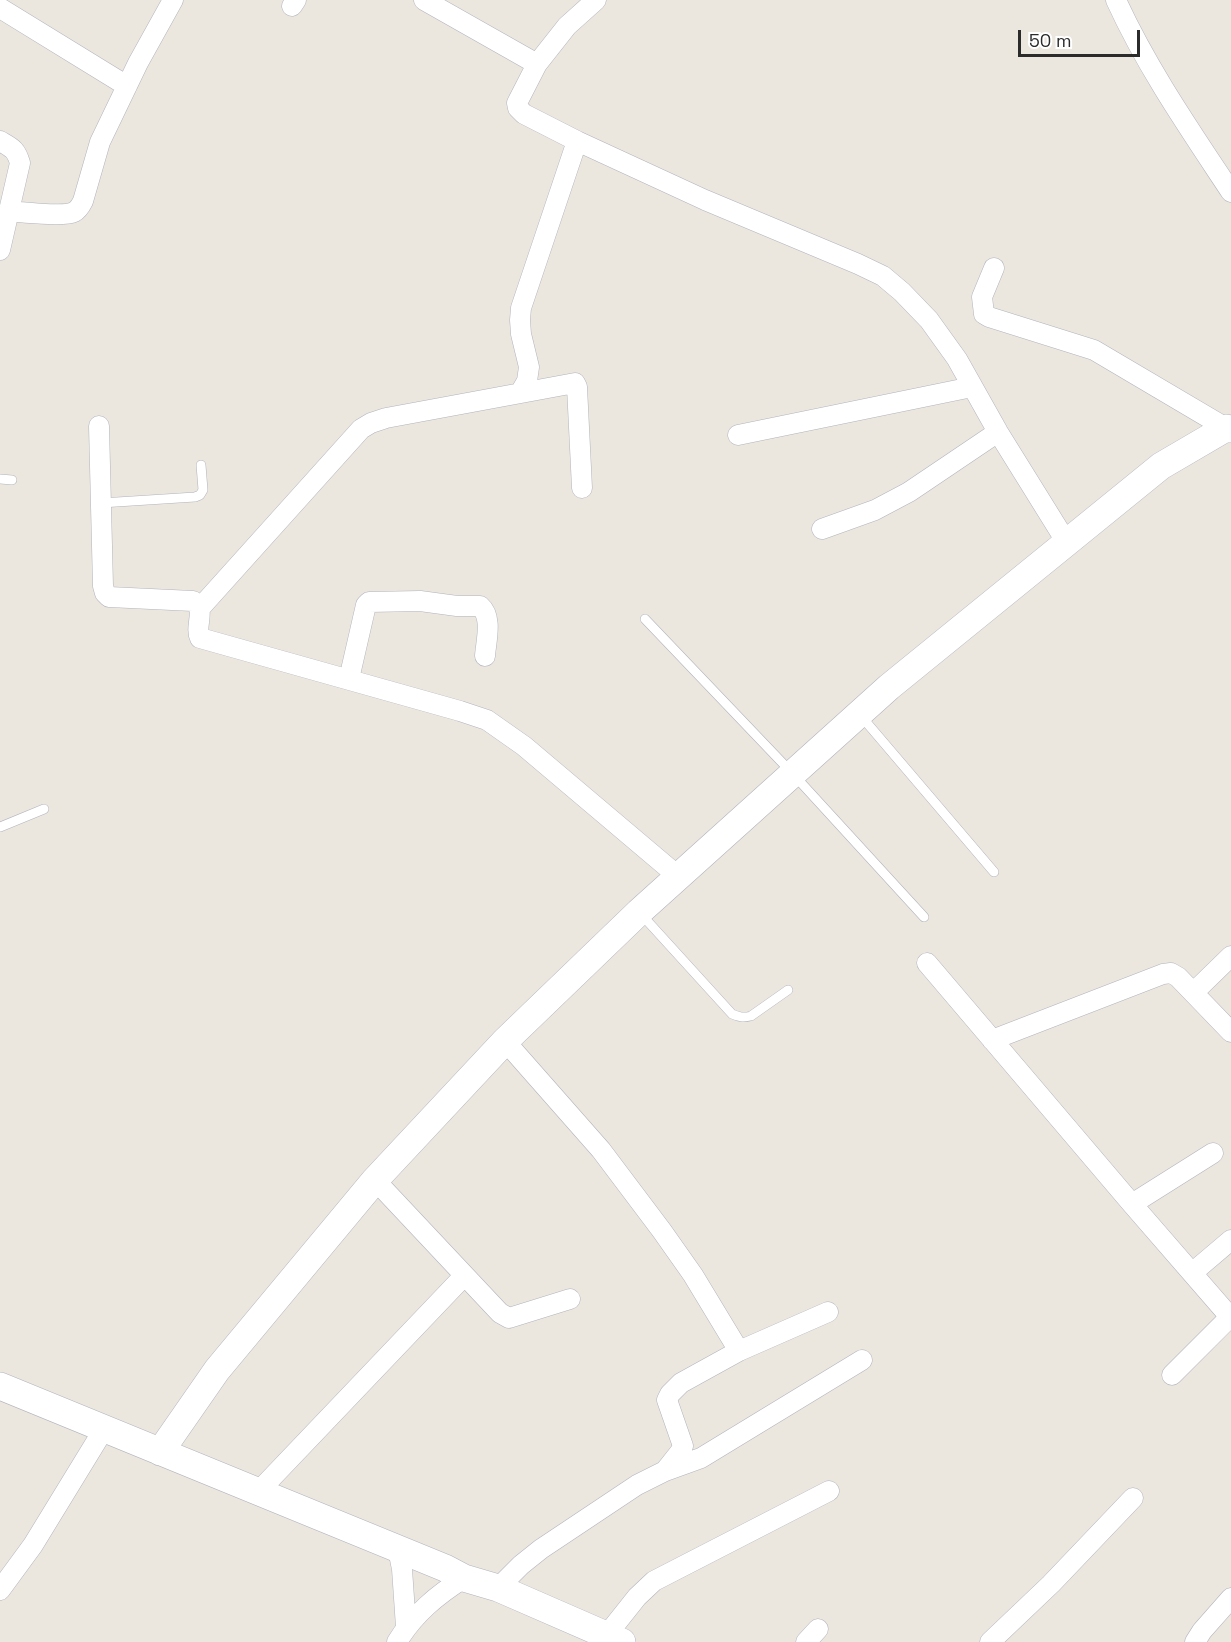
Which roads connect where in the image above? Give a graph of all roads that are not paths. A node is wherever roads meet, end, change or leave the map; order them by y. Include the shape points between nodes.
1 (173, 0) edge
2 (424, 0) edge
3 (596, 0) edge
4 (1116, 0) edge
5 (0, 8) edge
6 (537, 64) junction
7 (127, 86) junction
8 (0, 141) edge
9 (577, 141) junction
10 (1231, 192) edge
11 (8, 211) junction
12 (0, 250) edge
13 (994, 268) dead end
14 (972, 387) junction
15 (520, 393) junction
16 (99, 426) dead end
17 (1229, 429) edge
18 (999, 432) junction
19 (738, 435) dead end
20 (201, 465) dead end
21 (0, 479) edge
22 (12, 480) dead end
23 (582, 488) dead end
24 (101, 503) junction
25 (822, 529) dead end
26 (1067, 543) junction
27 (200, 608) junction
28 (645, 620) dead end
29 (484, 656) dead end
30 (349, 680) junction
31 (860, 714) junction
32 (793, 774) junction
33 (44, 808) dead end
34 (0, 827) edge
35 (994, 872) dead end
36 (679, 877) junction
37 (639, 912) junction
38 (924, 917) dead end
39 (1231, 956) edge
40 (927, 963) dead end
41 (788, 990) dead end
42 (1194, 992) junction
43 (1231, 1032) edge
44 (992, 1040) junction
45 (505, 1041) junction
46 (1213, 1153) dead end
47 (375, 1180) junction
48 (1132, 1204) junction
49 (1231, 1240) edge
50 (1192, 1273) junction
51 (464, 1276) junction
52 (570, 1299) dead end
53 (828, 1312) dead end
54 (1230, 1317) edge
55 (739, 1352) junction
56 (862, 1360) dead end
57 (1172, 1375) dead end
58 (0, 1386) edge
59 (104, 1429) junction
60 (160, 1452) junction
61 (665, 1471) junction
62 (829, 1491) dead end
63 (258, 1492) junction
64 (1133, 1498) dead end
65 (398, 1549) junction
66 (464, 1578) junction
67 (498, 1588) junction
68 (0, 1590) edge
69 (1231, 1598) edge
70 (402, 1634) edge
71 (610, 1640) edge
72 (995, 1640) edge
73 (1195, 1642) edge

1 - 7 street
2 - 6 street
3 - 6 street via 567,26
4 - 10 street via 1181,117
5 - 7 street
6 - 9 street via 518,108
7 - 11 street via 100,142 78,208 72,213
8 - 11 street via 13,148 20,163
9 - 14 street via 884,276 929,320
9 - 15 street via 521,308 521,334 529,367
11 - 12 street
13 - 17 street via 982,297 984,314 1094,350
14 - 18 street
14 - 19 street
15 - 23 street via 575,383 578,387
15 - 27 street via 386,418 361,429
16 - 24 street
17 - 26 main road via 1161,466
18 - 25 street via 909,492 875,510
18 - 26 street
20 - 24 lane via 203,490 195,497
21 - 22 lane
24 - 27 street via 105,593 109,597 193,601
26 - 31 main road
27 - 30 street via 200,638
28 - 32 lane
29 - 30 street via 487,621 480,606 369,602
30 - 36 street via 487,720 524,746
31 - 32 main road
31 - 35 lane
32 - 36 main road
32 - 38 lane
33 - 34 lane
36 - 37 main road
37 - 41 lane via 732,1014 751,1016
37 - 45 main road
39 - 42 street
40 - 44 street
42 - 43 street
42 - 44 street via 1179,977 1163,974
44 - 48 street
45 - 47 main road
45 - 55 street via 601,1150 656,1222
46 - 48 street
47 - 51 street
47 - 60 main road via 217,1370
48 - 50 street
49 - 50 street
50 - 54 street
51 - 52 street via 509,1318
51 - 63 street
53 - 55 street
54 - 57 street
55 - 61 street via 681,1383 670,1394 667,1400 683,1446
56 - 61 street via 701,1458
58 - 59 main road
59 - 60 main road
59 - 68 street via 33,1545
60 - 63 main road
61 - 67 street via 637,1485 541,1549
62 - 71 street via 654,1581 637,1596
63 - 65 main road
64 - 72 street
65 - 66 main road
65 - 70 street via 404,1587
66 - 67 main road
66 - 70 street via 435,1597
67 - 71 main road
69 - 73 street

